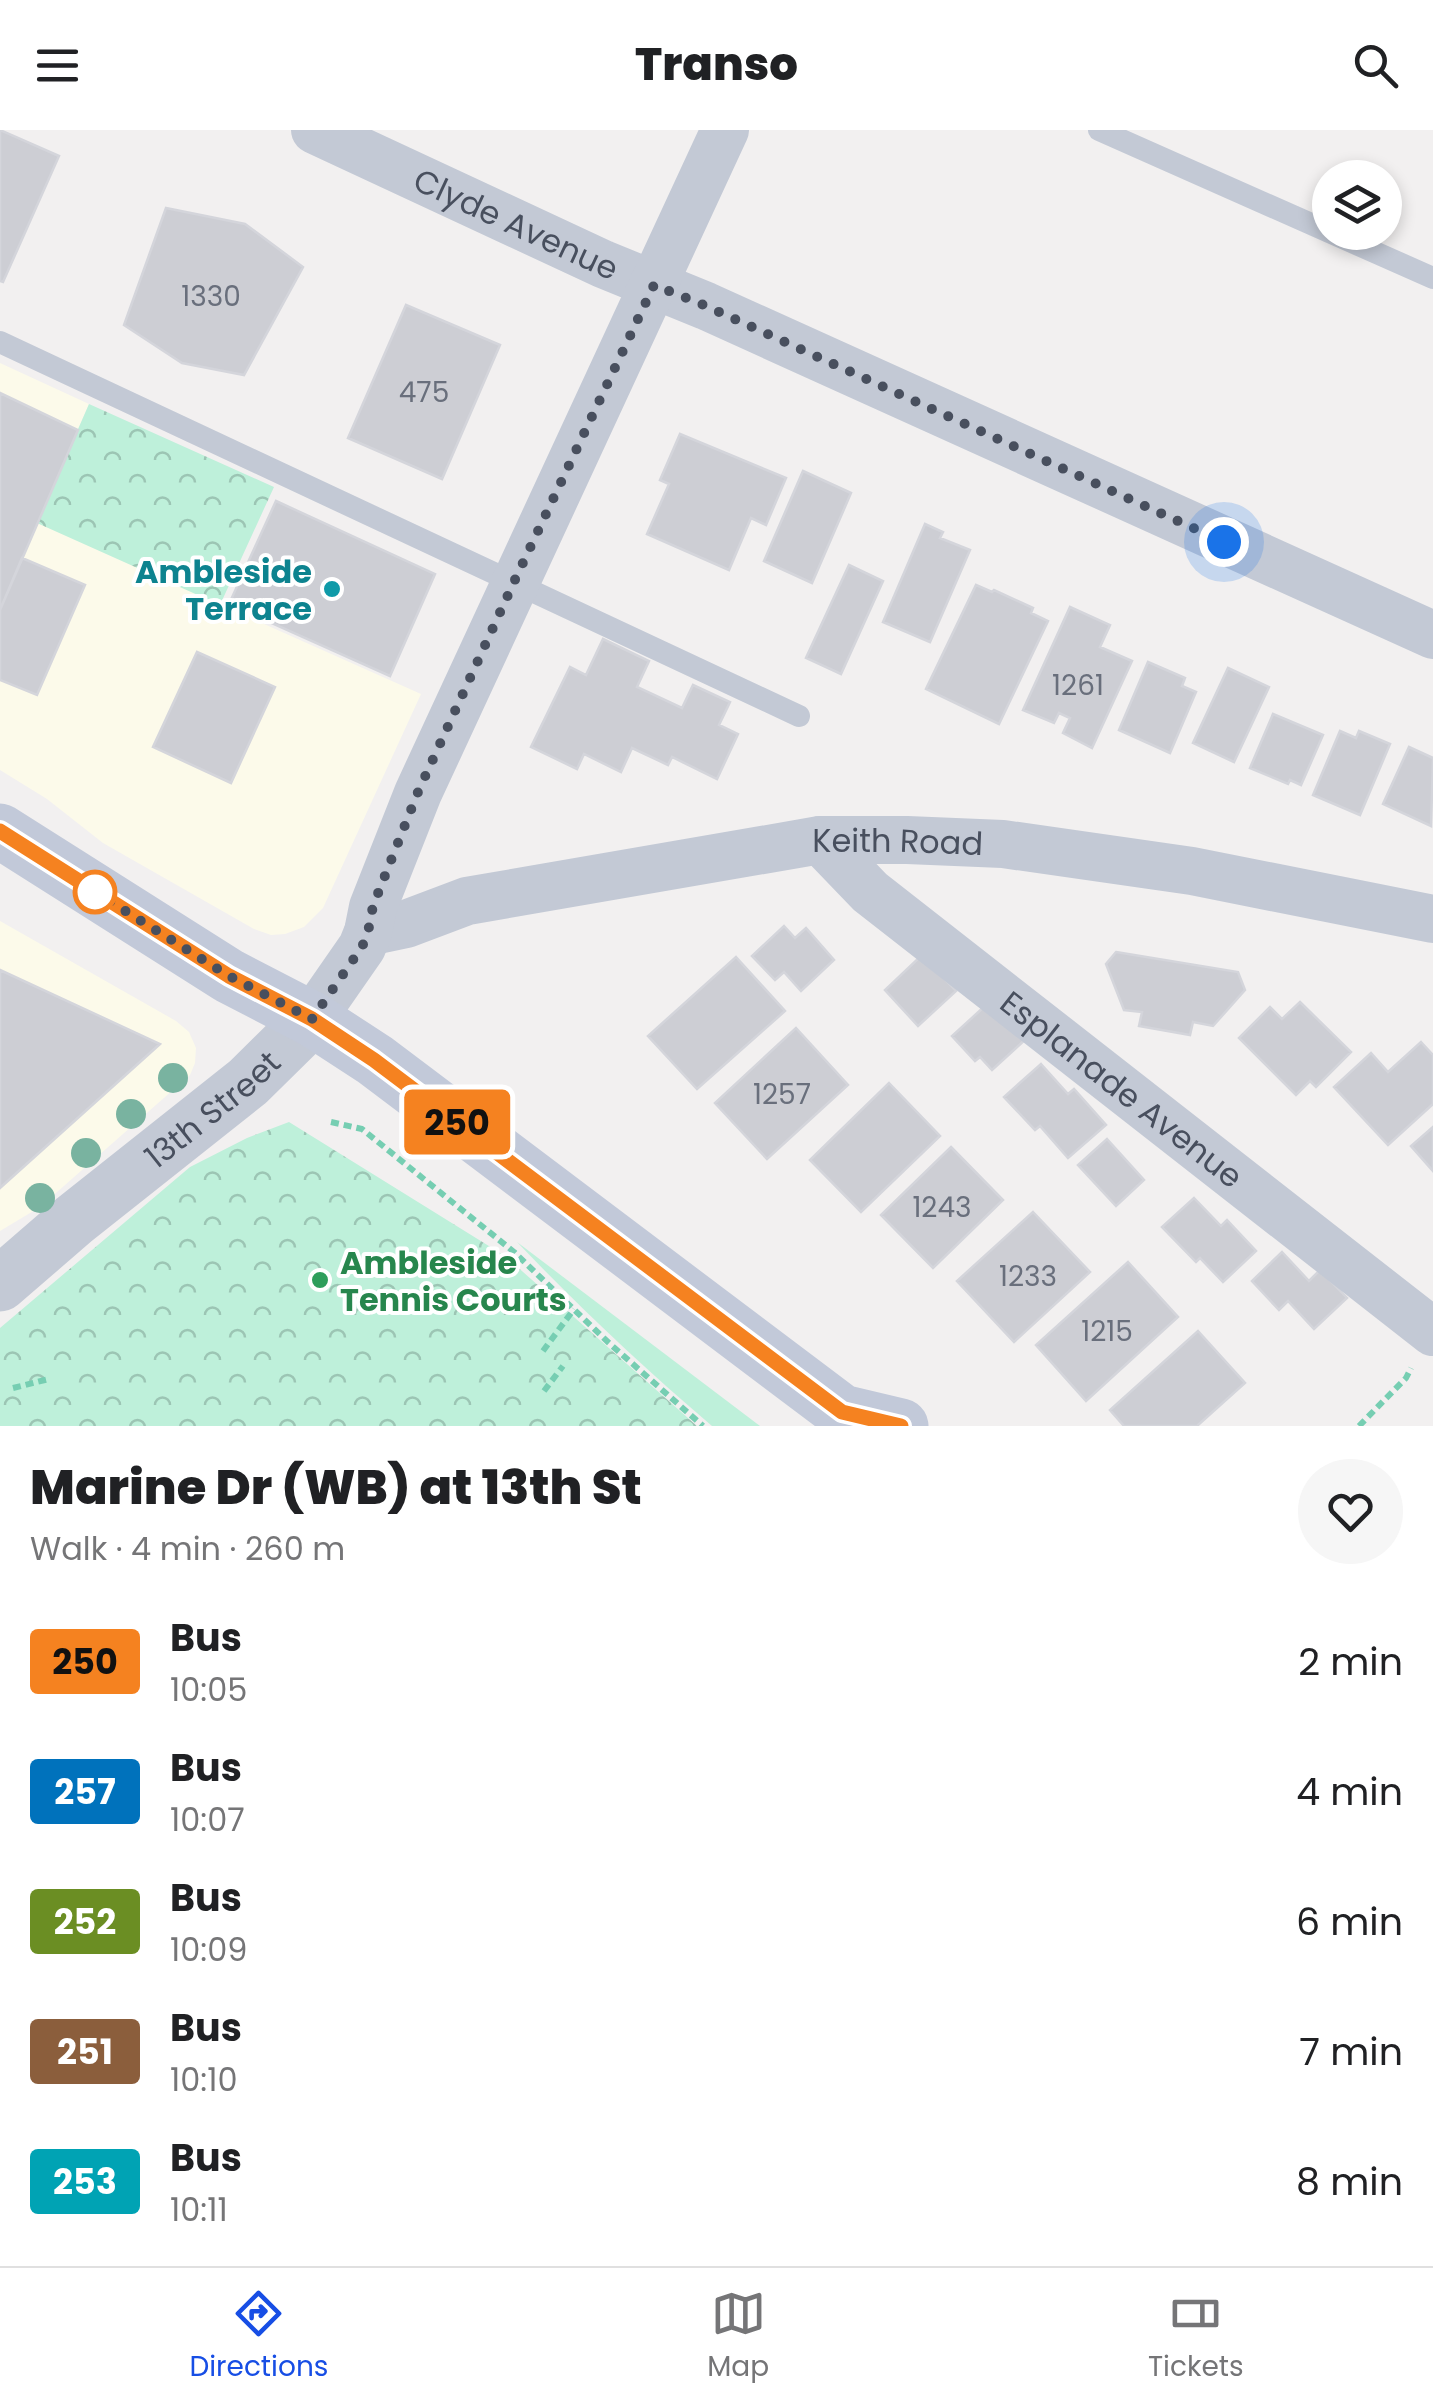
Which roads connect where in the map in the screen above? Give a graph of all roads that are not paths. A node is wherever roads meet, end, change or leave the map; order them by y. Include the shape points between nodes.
1 (316, 130) edge
2 (725, 130) edge
3 (1099, 130) edge
4 (1433, 278) edge
5 (654, 285) junction
6 (0, 342) edge
7 (513, 584) junction
8 (1433, 635) edge
9 (799, 716) dead end
10 (0, 831) edge
11 (820, 840) junction
12 (1433, 919) edge
13 (368, 932) junction
14 (312, 1019) junction
15 (0, 1284) edge
16 (1433, 1332) edge
17 (846, 1419) edge
18 (901, 1426) edge

1 - 5 street, Clyde Avenue
2 - 5 street, 13th Street
3 - 4 lane
5 - 7 street, 13th Street
5 - 8 street, Clyde Avenue
6 - 7 lane
7 - 9 lane
7 - 13 street, 13th Street via 418,792
10 - 14 main road via 229,976
11 - 12 street, Keith Road via 1002,844 1192,871
11 - 13 street, Keith Road via 467,901
11 - 16 street, Esplanade Avenue via 870,892
13 - 14 street, 13th Street
14 - 15 street, 13th Street via 248,1082
14 - 17 main road
17 - 18 main road

